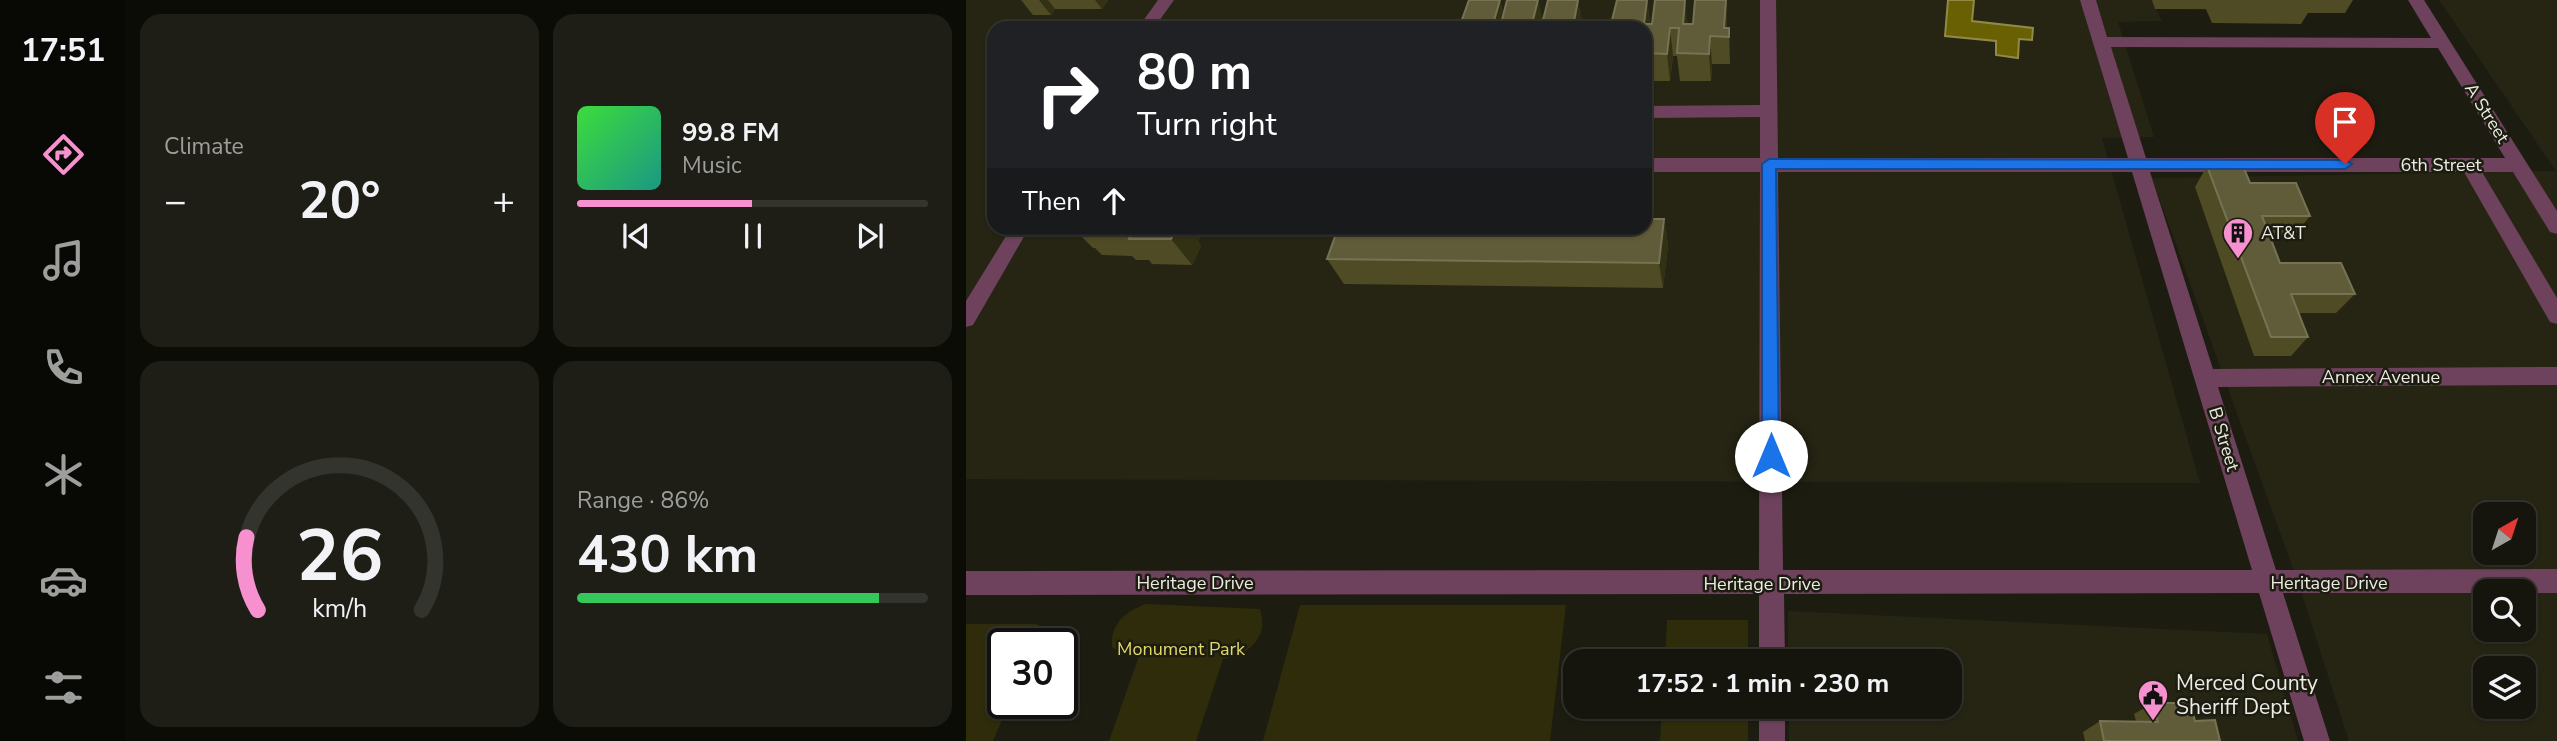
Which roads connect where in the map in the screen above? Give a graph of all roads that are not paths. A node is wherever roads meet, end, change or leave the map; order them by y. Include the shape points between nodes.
1 (1166, 0) edge
2 (1768, 0) edge
3 (2088, 0) edge
4 (2416, 0) edge
5 (1151, 21) edge
6 (2101, 42) junction
7 (2443, 43) junction
8 (1769, 111) junction
9 (1652, 112) edge
10 (1769, 164) junction
11 (2139, 164) junction
12 (1652, 165) edge
13 (2469, 165) junction
14 (2520, 165) junction
15 (2557, 227) edge
16 (1016, 235) edge
17 (2557, 316) edge
18 (966, 319) edge
19 (2557, 376) edge
20 (2205, 378) junction
21 (2557, 581) edge
22 (966, 583) edge
23 (1772, 584) junction
24 (2269, 584) junction
25 (1772, 649) edge
26 (1772, 719) edge
27 (1772, 741) edge
28 (2317, 741) edge

1 - 5 street
2 - 8 street
3 - 6 street, B Street
4 - 7 street, A Street
6 - 7 street
6 - 11 street, B Street
7 - 14 street, A Street
8 - 9 street
8 - 10 street
10 - 11 street, 6th Street
10 - 12 street, 6th Street
10 - 23 street
11 - 13 street, 6th Street
11 - 20 street, B Street
13 - 14 street, 6th Street
13 - 17 street
14 - 15 street, A Street
16 - 18 street
19 - 20 street, Annex Avenue
20 - 24 street, B Street
21 - 24 street, Heritage Drive
22 - 23 street, Heritage Drive
23 - 24 street, Heritage Drive
23 - 25 street
24 - 28 street, B Street
26 - 27 street

